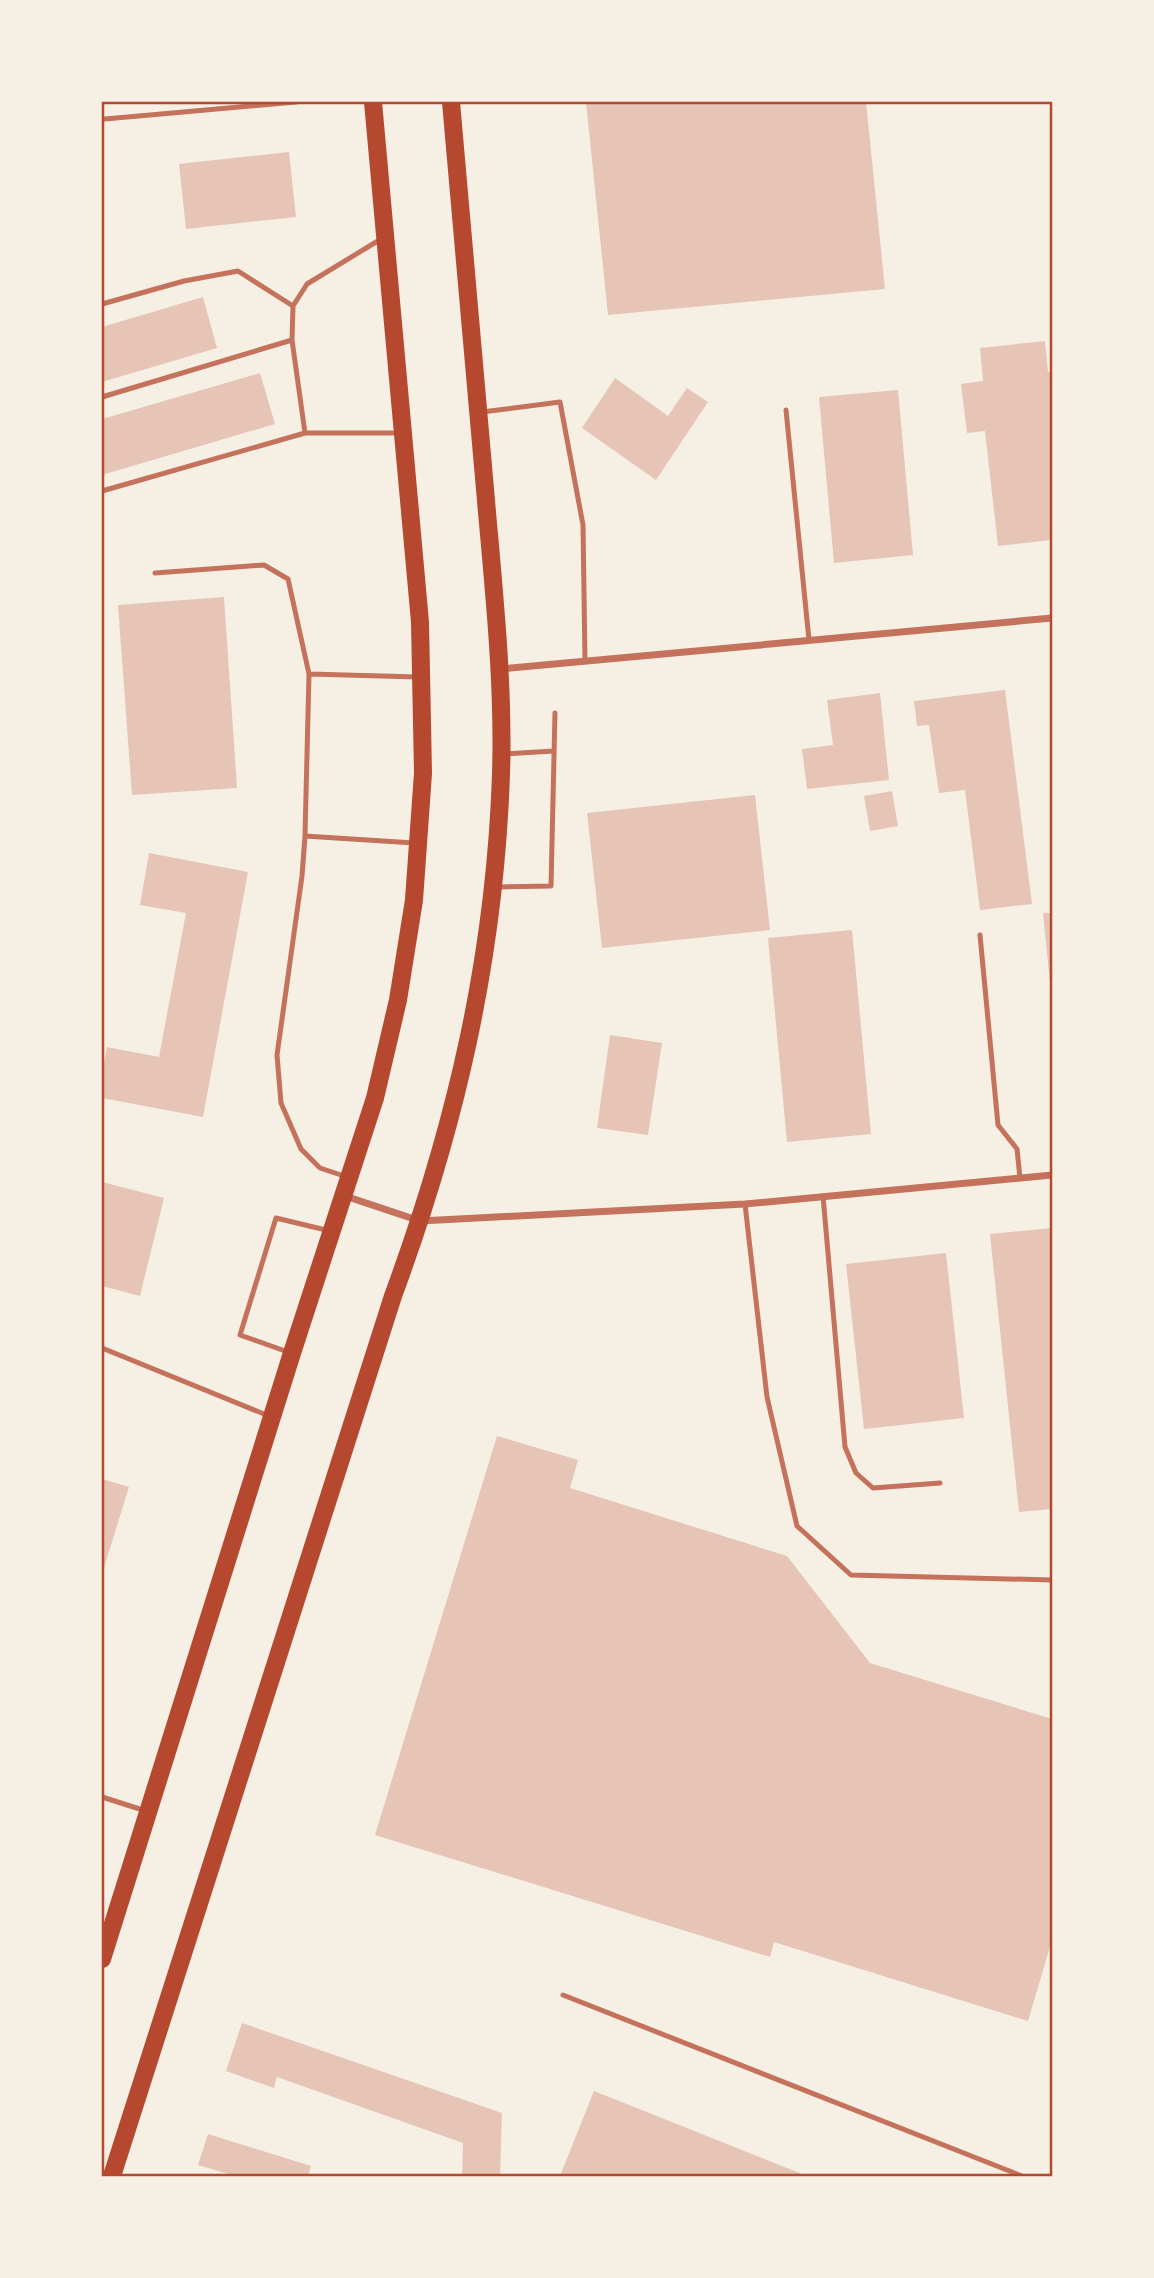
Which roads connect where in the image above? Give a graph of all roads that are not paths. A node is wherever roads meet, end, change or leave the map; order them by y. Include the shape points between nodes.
1 (296, 102) edge
2 (373, 102) edge
3 (451, 102) edge
4 (105, 120) dead end
5 (385, 236) junction
6 (102, 304) edge
7 (293, 306) junction
8 (292, 340) junction
9 (102, 397) edge
10 (786, 410) dead end
11 (478, 413) junction
12 (305, 433) junction
13 (403, 433) junction
14 (102, 492) edge
15 (155, 573) dead end
16 (1052, 618) edge
17 (809, 640) junction
18 (585, 661) junction
19 (500, 669) junction
20 (309, 674) junction
21 (421, 677) junction
22 (555, 713) dead end
23 (554, 751) junction
24 (501, 754) junction
25 (305, 836) junction
26 (418, 844) junction
27 (493, 887) junction
28 (980, 935) dead end
29 (1052, 1175) edge
30 (350, 1178) junction
31 (1020, 1178) junction
32 (345, 1196) junction
33 (823, 1196) junction
34 (745, 1204) junction
35 (420, 1221) junction
36 (333, 1232) junction
37 (102, 1349) edge
38 (292, 1353) junction
39 (272, 1417) junction
40 (940, 1483) dead end
41 (1052, 1580) edge
42 (102, 1797) edge
43 (149, 1812) junction
44 (102, 1959) edge
45 (563, 1996) dead end
46 (112, 2176) edge
47 (1023, 2176) edge

1 - 4 lane
2 - 5 main road
3 - 11 main road
5 - 7 lane via 307,284
5 - 13 main road
6 - 7 lane via 238,271
7 - 8 lane
8 - 9 lane
8 - 12 lane
10 - 17 lane
11 - 18 lane via 559,402 583,525
11 - 19 main road
12 - 13 lane
12 - 14 lane
13 - 21 main road
15 - 20 lane via 264,565 288,579
16 - 17 street
17 - 18 street
18 - 19 street
19 - 24 main road
20 - 21 lane
20 - 25 lane
21 - 26 main road via 423,773
22 - 23 lane
23 - 24 lane
23 - 27 lane via 551,886
24 - 27 main road
25 - 26 lane
25 - 30 lane via 277,1055 281,1103 306,1154 320,1168
26 - 30 main road via 398,1000 376,1098
27 - 35 main road via 475,1015
28 - 31 lane via 998,1125 1017,1149
29 - 31 street
30 - 32 main road
31 - 33 street
32 - 35 street
32 - 36 main road
33 - 34 street
33 - 40 lane via 845,1447 856,1473 873,1488
34 - 35 street
34 - 41 lane via 767,1397 797,1526 850,1575
35 - 46 main road
36 - 38 main road
36 - 38 lane via 276,1218 240,1335
37 - 39 lane
38 - 39 main road
39 - 43 main road
42 - 43 lane
43 - 44 main road
45 - 47 lane

